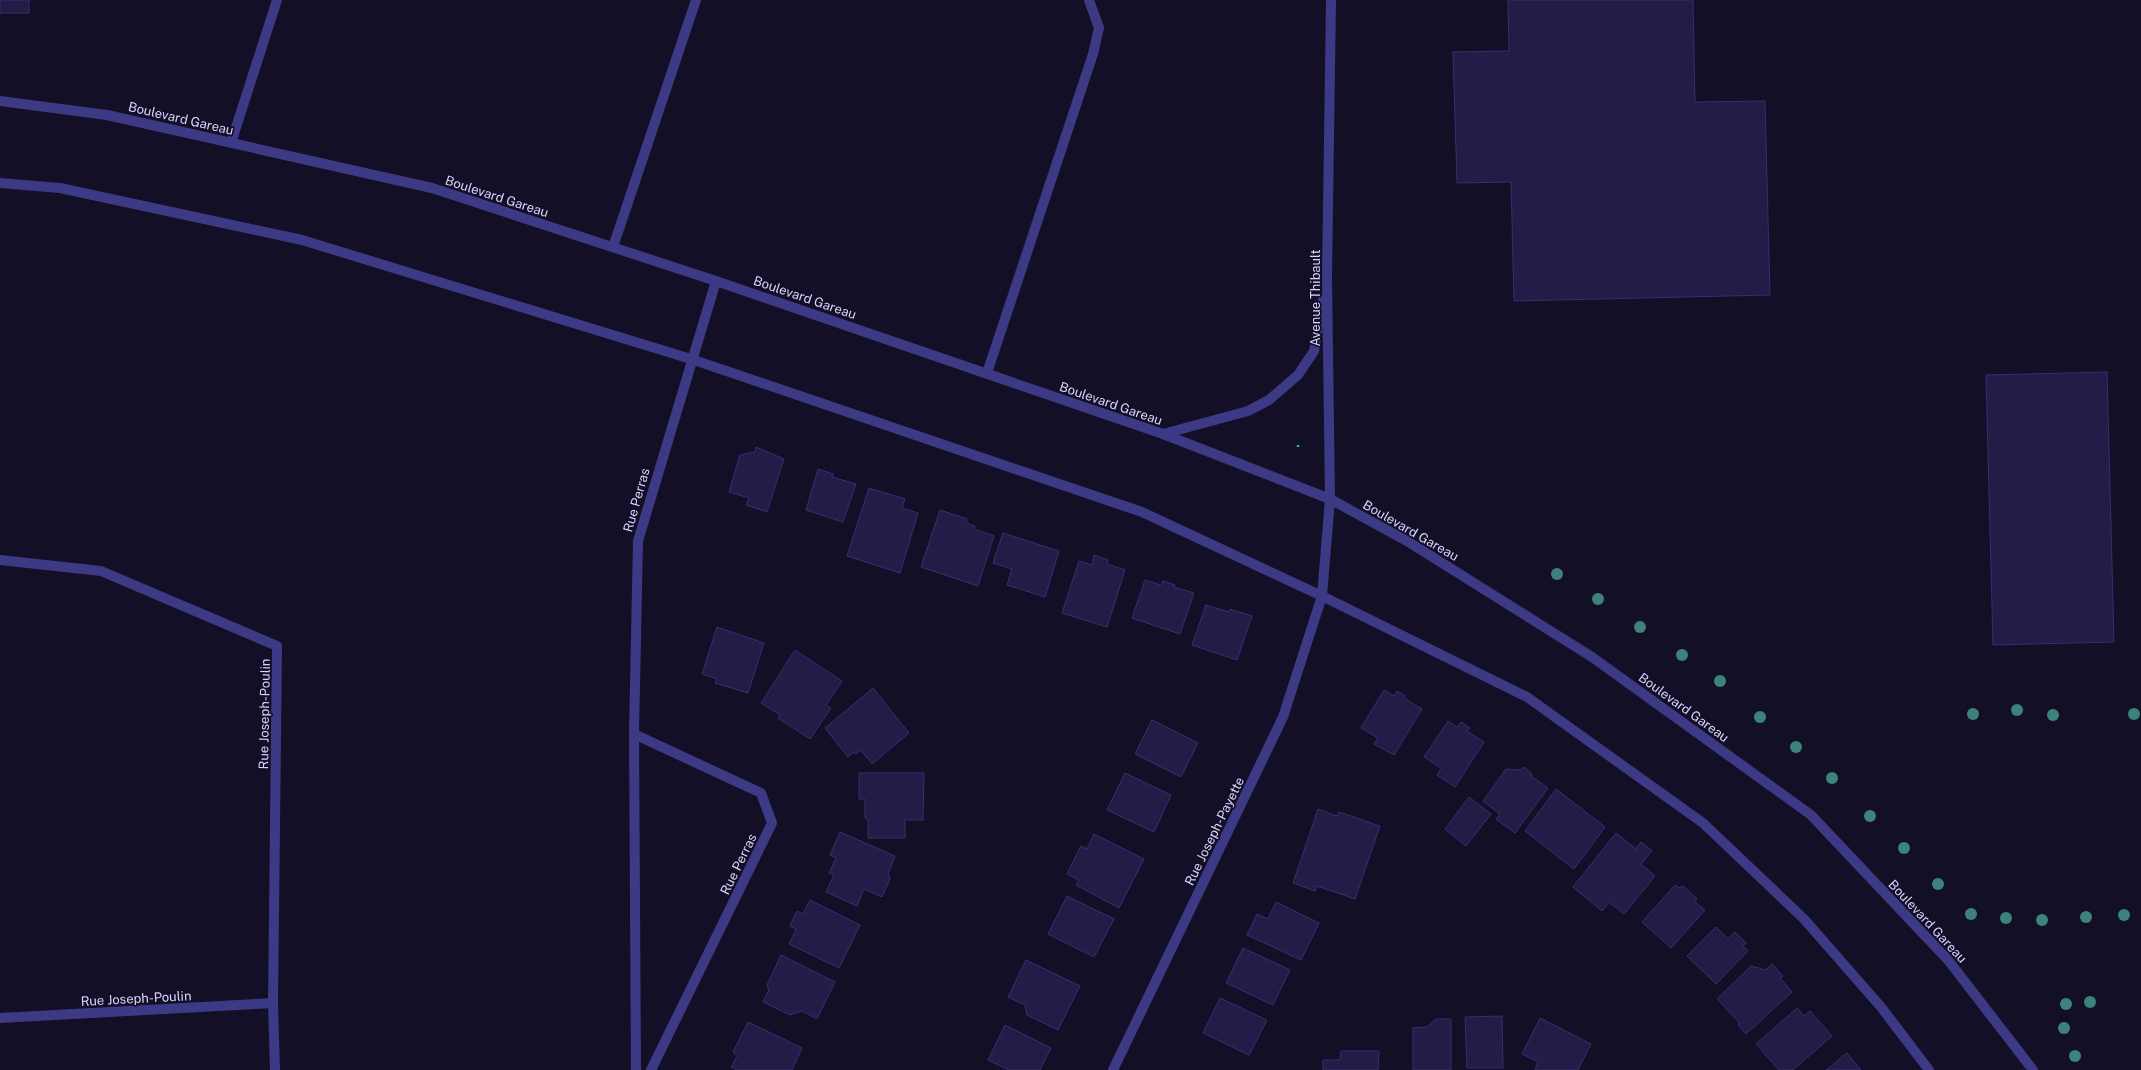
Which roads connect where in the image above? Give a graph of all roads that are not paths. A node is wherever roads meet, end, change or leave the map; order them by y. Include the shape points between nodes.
1 (277, 0) edge
2 (696, 0) edge
3 (1089, 0) edge
4 (1331, 0) edge
5 (0, 100) edge
6 (231, 143) junction
7 (0, 183) edge
8 (613, 247) junction
9 (1327, 276) junction
10 (716, 281) junction
11 (691, 359) junction
12 (987, 373) junction
13 (1163, 434) junction
14 (1330, 499) junction
15 (0, 560) edge
16 (1322, 596) junction
17 (634, 734) junction
18 (274, 1003) junction
19 (0, 1018) edge
20 (275, 1070) edge
21 (636, 1070) edge
22 (651, 1070) edge
23 (1113, 1070) edge
24 (1929, 1070) edge
25 (2033, 1070) edge

1 - 6 street
2 - 8 street
3 - 12 street via 1099,28 1093,54
4 - 9 street, Avenue Thibault
5 - 6 street, Boulevard Gareau via 107,115
6 - 8 street, Boulevard Gareau via 432,188
7 - 11 street via 60,188 302,240
8 - 10 street, Boulevard Gareau
9 - 13 street via 1314,351 1298,375 1269,400 1248,411
9 - 14 street, Avenue Thibault
10 - 11 street, Rue Perras
10 - 12 street, Boulevard Gareau
11 - 16 street via 1142,512
11 - 17 street, Rue Perras via 638,541
12 - 13 street, Boulevard Gareau
13 - 14 street, Boulevard Gareau
14 - 16 street, Avenue Thibault
14 - 25 street, Boulevard Gareau via 1406,541 1592,656 1811,815 1948,960
15 - 18 street, Rue Joseph-Poulin via 101,571 277,646
16 - 23 street, Rue Joseph-Payette via 1283,717
16 - 24 street via 1527,697 1703,823 1804,920 1881,1007
17 - 21 street, Rue Perras
17 - 22 street, Rue Perras via 760,793 772,823
18 - 19 street, Rue Joseph-Poulin
18 - 20 street, Rue Joseph-Poulin

